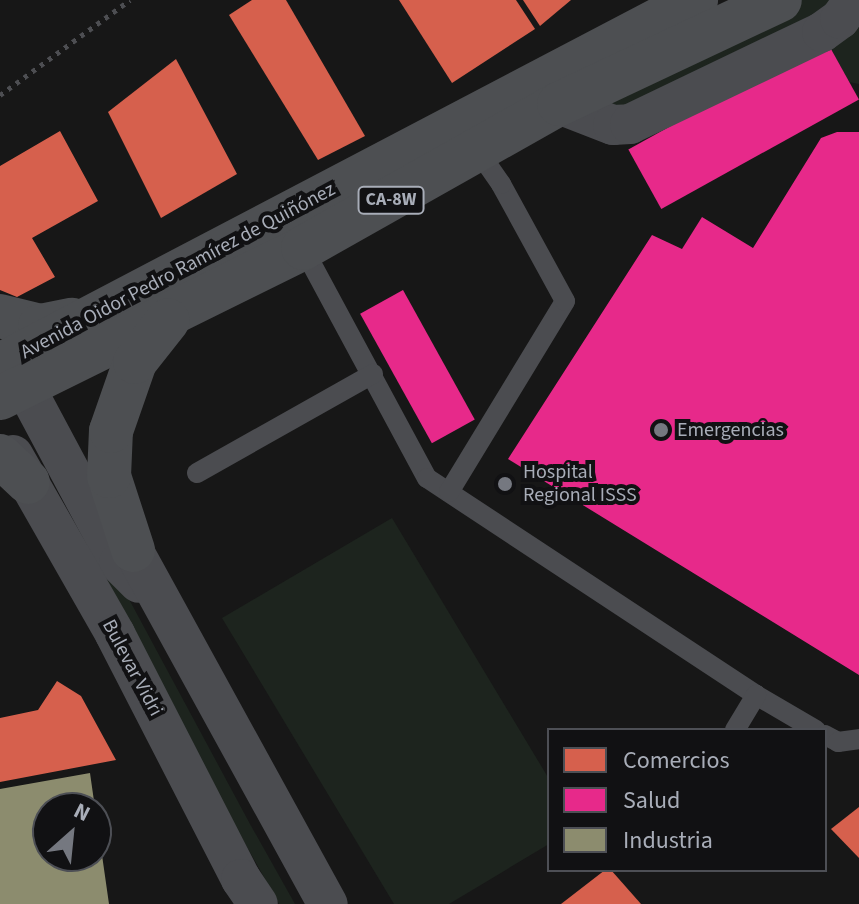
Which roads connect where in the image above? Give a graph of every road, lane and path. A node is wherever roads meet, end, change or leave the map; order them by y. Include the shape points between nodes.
1 (130, 0) edge
2 (696, 0) edge
3 (780, 0) edge
4 (854, 0) edge
5 (648, 11) edge
6 (0, 95) edge
7 (559, 104) junction
8 (478, 151) junction
9 (303, 248) junction
10 (101, 311) junction
11 (175, 313) junction
12 (0, 316) edge
13 (7, 370) edge
14 (373, 374) junction
15 (0, 435) edge
16 (14, 469) edge
17 (197, 473) dead end
18 (449, 492) junction
19 (133, 550) joint
20 (153, 592) junction
21 (756, 695) junction
22 (736, 728) edge
23 (813, 728) edge
24 (827, 736) edge
25 (859, 739) edge
26 (258, 904) edge
27 (328, 904) edge

1 - 6 path
2 - 5 main road, Avenida Oidor Pedro Ramírez de Quiñónez / CA-8W
3 - 7 main road, Avenida Oidor Pedro Ramírez de Quiñónez / CA-8W
4 - 7 street via 822,32 630,124 613,125
5 - 10 main road, Avenida Oidor Pedro Ramírez de Quiñónez / CA-8W
7 - 8 main road, Avenida Oidor Pedro Ramírez de Quiñónez / CA-8W
8 - 9 main road, Avenida Oidor Pedro Ramírez de Quiñónez / CA-8W
8 - 18 lane via 565,301
9 - 11 main road, Avenida Oidor Pedro Ramírez de Quiñónez / CA-8W
9 - 14 lane
10 - 12 main road via 40,326
10 - 13 main road, Avenida Oidor Pedro Ramírez de Quiñónez / CA-8W
11 - 13 main road, Avenida Oidor Pedro Ramírez de Quiñónez / CA-8W
11 - 19 main road via 135,362 111,431 109,476
13 - 20 street via 119,563
14 - 17 lane
14 - 18 lane via 427,478
15 - 16 street, Bulevar Vidri
16 - 26 street, Bulevar Vidri via 115,634
18 - 21 lane
19 - 20 street
20 - 27 street
21 - 22 lane
21 - 23 lane
24 - 25 lane via 838,742

